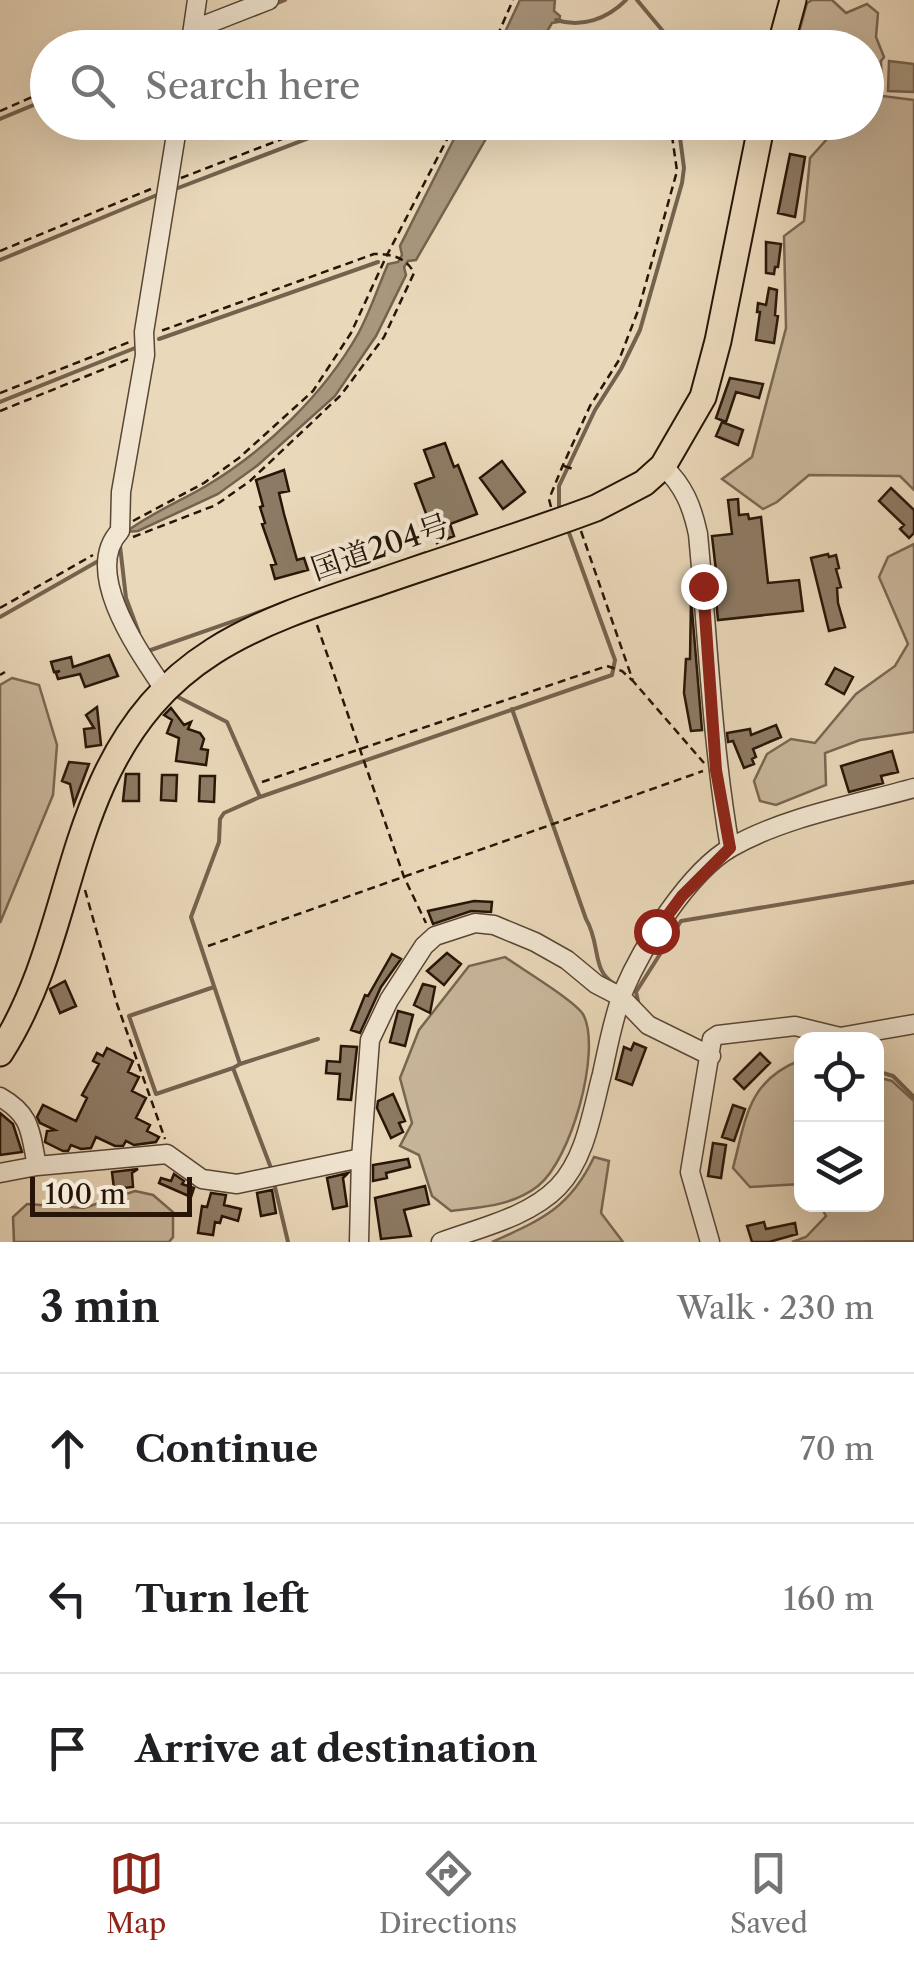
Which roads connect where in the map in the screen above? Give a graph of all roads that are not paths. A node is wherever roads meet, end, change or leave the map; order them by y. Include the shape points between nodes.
1 (197, 0) edge
2 (269, 0) edge
3 (793, 0) edge
4 (189, 30) edge
5 (198, 30) edge
6 (785, 30) edge
7 (173, 140) edge
8 (758, 140) edge
9 (663, 466) junction
10 (164, 689) junction
11 (914, 788) edge
12 (730, 848) junction
13 (621, 997) junction
14 (914, 1024) edge
15 (711, 1047) junction
16 (0, 1053) edge
17 (0, 1097) edge
18 (361, 1158) junction
19 (37, 1166) junction
20 (0, 1173) edge
21 (359, 1242) edge
22 (441, 1242) edge
23 (710, 1242) edge

1 - 4 street
2 - 5 street
3 - 6 highway
7 - 10 street via 136,341 145,355 120,492 115,604
8 - 9 highway, 国道204号 via 712,370
9 - 10 highway, 国道204号 via 621,497 566,519 274,618 222,644
9 - 12 street via 691,502 698,534 716,770
10 - 16 highway, 国道204号 via 112,762 39,977
11 - 12 street
12 - 13 street via 656,931
13 - 15 street via 648,1025
13 - 18 street via 567,960 494,925 475,923 435,936 388,1000 370,1040
13 - 22 street via 589,1125 558,1187 509,1217
14 - 15 street via 840,1036 795,1026 718,1035
15 - 23 street via 690,1172
17 - 19 street via 20,1108
18 - 19 street via 225,1184 202,1179 167,1154
18 - 21 street
19 - 20 street

